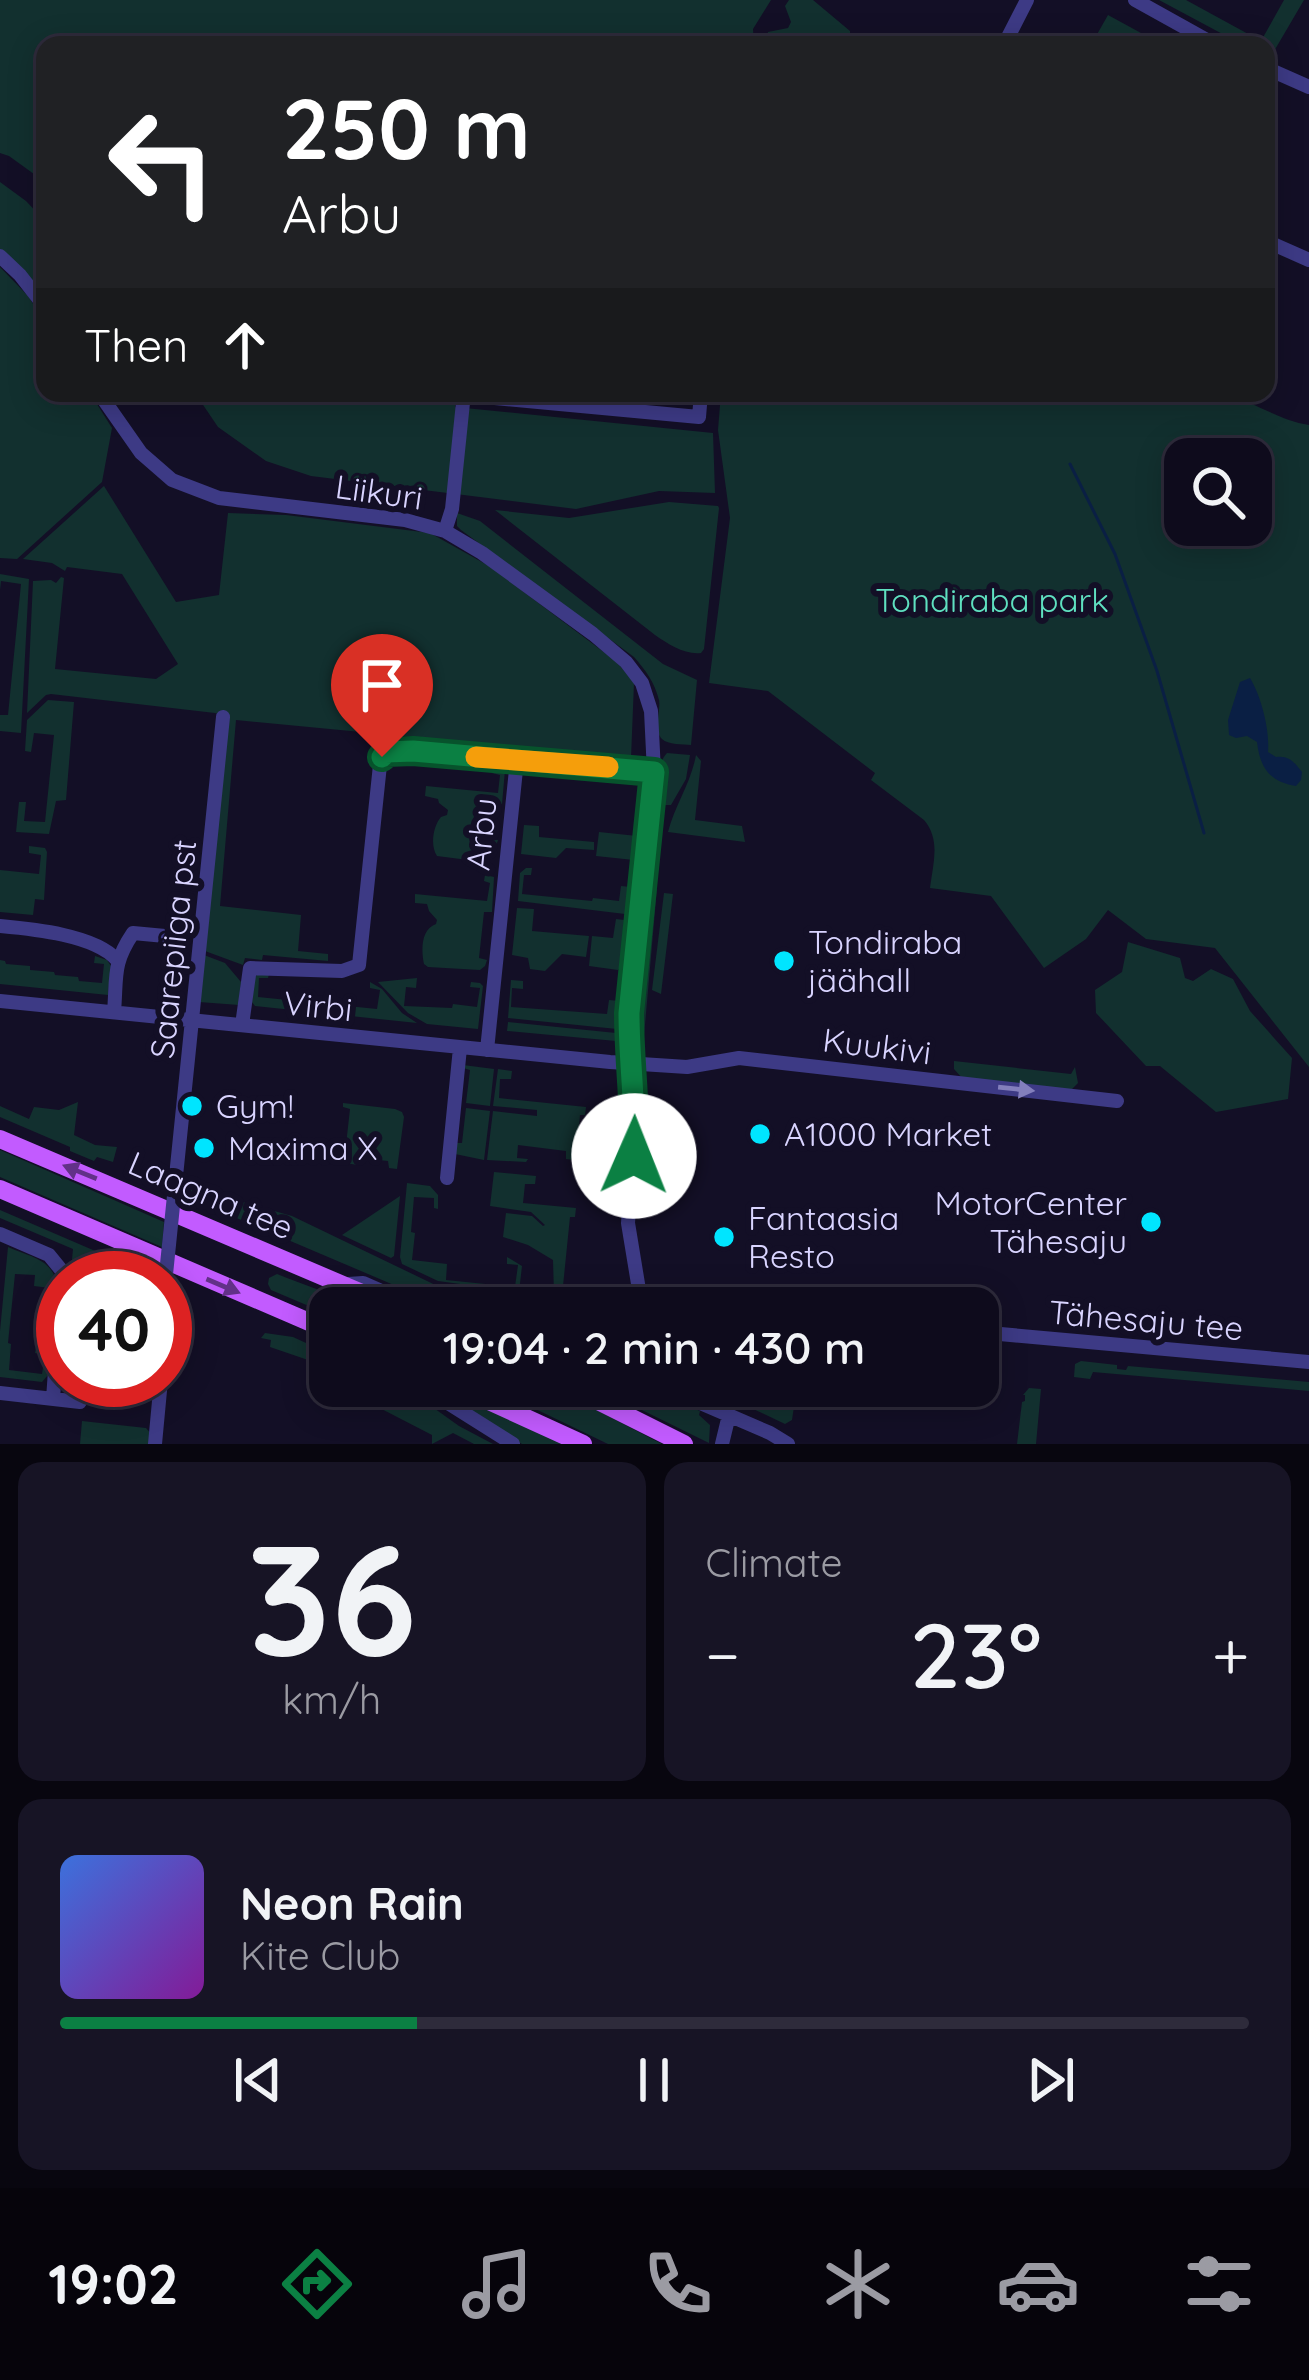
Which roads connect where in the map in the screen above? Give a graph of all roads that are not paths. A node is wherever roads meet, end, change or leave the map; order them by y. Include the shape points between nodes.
1 (1027, 0) edge
2 (1135, 0) edge
3 (1009, 36) edge
4 (1200, 36) edge
5 (1275, 72) edge
6 (1309, 87) edge
7 (1275, 245) edge
8 (0, 256) edge
9 (1309, 260) edge
10 (36, 295) edge
11 (105, 402) edge
12 (463, 402) edge
13 (546, 402) edge
14 (700, 402) edge
15 (445, 531) junction
16 (223, 717) dead end
17 (517, 760) junction
18 (654, 772) junction
19 (0, 926) edge
20 (165, 936) dead end
21 (117, 960) junction
22 (0, 1001) edge
23 (114, 1012) junction
24 (194, 1020) junction
25 (242, 1025) junction
26 (460, 1048) junction
27 (487, 1050) junction
28 (631, 1063) junction
29 (1117, 1101) dead end
30 (1, 1139) edge
31 (447, 1178) dead end
32 (0, 1189) edge
33 (0, 1234) edge
34 (40, 1251) edge
35 (168, 1251) edge
36 (343, 1284) junction
37 (350, 1287) edge
38 (374, 1287) edge
39 (638, 1287) edge
40 (309, 1322) edge
41 (999, 1334) edge
42 (1309, 1363) edge
43 (0, 1394) edge
44 (36, 1397) edge
45 (158, 1407) edge
46 (454, 1407) edge
47 (502, 1407) edge
48 (610, 1407) edge
49 (710, 1407) edge
50 (729, 1415) junction
51 (723, 1438) edge
52 (155, 1444) edge
53 (513, 1444) edge
54 (583, 1444) edge
55 (684, 1444) edge
56 (788, 1444) edge

1 - 3 street
2 - 4 street
5 - 6 street
7 - 9 street
8 - 10 street
11 - 15 street, Liikuri via 147,460 191,489
12 - 15 street
13 - 14 street via 699,417
15 - 18 street, Liikuri via 626,662 651,711
16 - 24 street, Saarepiiga pst
17 - 18 street, Arbu
17 - 25 street via 386,752 359,964 342,971 250,968
17 - 27 street, Arbu
18 - 28 street
19 - 21 street via 62,934
20 - 21 street via 133,933
21 - 23 street
22 - 23 street, Virbi
23 - 24 street, Virbi
24 - 25 street, Virbi
24 - 35 street, Saarepiiga pst, bridge
25 - 26 street, Virbi
26 - 27 street, Virbi
26 - 31 street
27 - 28 street, Virbi
28 -> 29 street, Kuukivi via 740,1058
28 - 39 street via 628,1223
36 -> 30 main road, Laagna tee
32 -> 40 main road
33 - 34 street
36 - 37 main road, Laagna tee
36 - 38 street
41 - 42 street, Tähesaju tee
43 - 44 street
45 - 52 street
46 - 53 street
47 - 54 main road
48 - 55 main road
49 - 50 street
50 - 51 street
50 - 56 street

